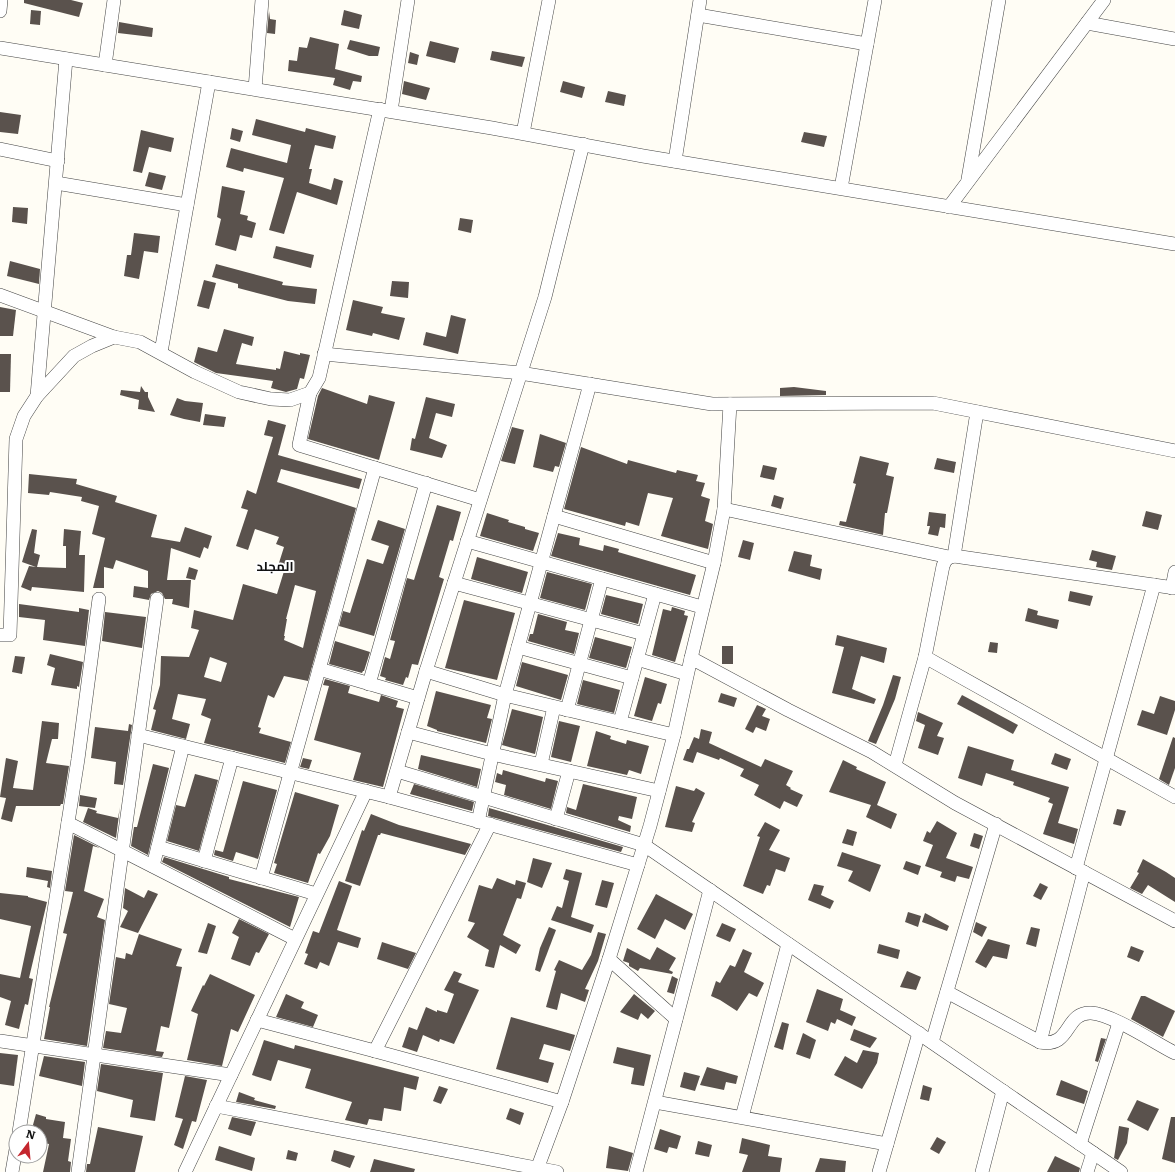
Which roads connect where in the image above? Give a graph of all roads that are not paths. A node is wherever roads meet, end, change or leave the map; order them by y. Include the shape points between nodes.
1 (2, 0) edge
2 (114, 0) edge
3 (262, 0) edge
4 (408, 0) edge
5 (549, 0) edge
6 (700, 0) edge
7 (875, 0) edge
8 (1000, 0) edge
9 (1104, 0) edge
10 (0, 11) edge
11 (698, 15) junction
12 (1086, 23) junction
13 (1175, 39) edge
14 (867, 44) junction
15 (0, 48) edge
16 (66, 59) junction
17 (105, 65) junction
18 (209, 82) junction
19 (254, 89) junction
20 (385, 110) junction
21 (523, 133) junction
22 (583, 144) junction
23 (0, 149) edge
24 (58, 161) junction
25 (675, 161) junction
26 (968, 182) junction
27 (56, 183) junction
28 (841, 188) junction
29 (187, 205) junction
30 (949, 207) junction
31 (1175, 244) edge
32 (0, 295) edge
33 (45, 312) junction
34 (114, 337) junction
35 (161, 352) junction
36 (324, 354) junction
37 (520, 373) junction
38 (590, 384) junction
39 (310, 393) junction
40 (37, 396) junction
41 (730, 404) junction
42 (977, 412) junction
43 (1175, 450) edge
44 (375, 468) junction
45 (426, 484) junction
46 (480, 500) junction
47 (724, 509) junction
48 (554, 516) junction
49 (467, 541) junction
50 (952, 556) junction
51 (542, 562) junction
52 (714, 563) junction
53 (1175, 572) edge
54 (602, 580) junction
55 (454, 583) junction
56 (1154, 585) junction
57 (1174, 588) edge
58 (655, 594) junction
59 (99, 599) dead end
60 (157, 599) dead end
61 (530, 604) junction
62 (702, 607) junction
63 (591, 620) junction
64 (644, 634) junction
65 (0, 635) edge
66 (518, 647) junction
67 (925, 657) junction
68 (691, 658) junction
69 (637, 659) junction
70 (579, 664) junction
71 (319, 669) junction
72 (426, 671) junction
73 (687, 674) junction
74 (632, 678) junction
75 (369, 684) junction
76 (505, 695) junction
77 (418, 698) junction
78 (554, 707) junction
79 (567, 710) junction
80 (620, 722) junction
81 (408, 732) junction
82 (138, 735) junction
83 (674, 735) junction
84 (183, 746) junction
85 (492, 754) junction
86 (232, 758) junction
87 (1106, 758) junction
88 (541, 764) junction
89 (895, 765) junction
90 (396, 771) junction
91 (569, 771) junction
92 (290, 772) junction
93 (659, 790) junction
94 (366, 791) junction
95 (389, 797) junction
96 (483, 797) junction
97 (1175, 797) edge
98 (556, 819) junction
99 (68, 823) junction
100 (484, 823) junction
101 (996, 824) junction
102 (644, 845) junction
103 (158, 847) junction
104 (122, 850) junction
105 (204, 861) junction
106 (638, 865) junction
107 (153, 866) junction
108 (1080, 870) junction
109 (261, 878) junction
110 (710, 890) junction
111 (316, 894) junction
112 (1175, 921) edge
113 (295, 939) junction
114 (788, 944) junction
115 (609, 959) junction
116 (947, 992) junction
117 (676, 1019) junction
118 (257, 1020) junction
119 (1119, 1023) junction
120 (919, 1033) junction
121 (0, 1041) edge
122 (932, 1042) junction
123 (1040, 1042) junction
124 (32, 1046) junction
125 (375, 1051) junction
126 (1175, 1053) edge
127 (94, 1054) junction
128 (231, 1075) junction
129 (1003, 1091) junction
130 (562, 1102) junction
131 (655, 1102) junction
132 (216, 1106) junction
133 (742, 1117) junction
134 (20, 1124) edge
135 (887, 1144) junction
136 (1080, 1144) junction
137 (1093, 1153) junction
138 (537, 1170) edge
139 (78, 1172) edge
140 (185, 1172) edge
141 (557, 1172) edge
142 (636, 1172) edge
143 (879, 1172) edge
144 (982, 1172) edge
145 (1087, 1172) edge
146 (1121, 1172) edge

1 - 10 street
2 - 17 street
3 - 19 street
4 - 20 street
5 - 21 street
6 - 11 street
7 - 14 street
8 - 26 street
9 - 12 street
11 - 14 street
11 - 25 street
12 - 13 street
12 - 26 street
14 - 28 street
15 - 16 street
16 - 17 street
16 - 24 street
17 - 18 street
18 - 19 street
18 - 29 street
19 - 20 street
20 - 21 street
20 - 36 street
21 - 22 street
22 - 25 street
22 - 37 street via 545,297
23 - 24 street
24 - 27 street
25 - 28 street
26 - 30 street
27 - 29 street
27 - 33 street
28 - 30 street
29 - 35 street
30 - 31 street
32 - 33 street
33 - 34 street
33 - 40 street
34 - 35 street via 140,342
34 - 40 street via 74,356
35 - 39 street via 194,372 239,392 271,400 290,400
36 - 37 street
36 - 39 street via 319,378
37 - 38 street
37 - 46 street
38 - 41 street via 712,404
38 - 48 street
39 - 44 street via 299,445
40 - 65 street via 24,416 16,439 10,635
41 - 42 street via 933,403
41 - 47 street
42 - 43 street
42 - 50 street
44 - 45 street
44 - 71 street
45 - 46 street
45 - 75 street
46 - 49 street
47 - 50 street
47 - 52 street
48 - 51 street
48 - 52 street
49 - 51 street
49 - 55 street
50 - 56 street
50 - 67 street via 945,560 943,566
51 - 54 street
51 - 61 street
52 - 62 street
53 - 57 street
54 - 58 street
54 - 63 street
55 - 61 street
55 - 72 street
56 - 57 street
56 - 87 street
58 - 62 street
58 - 64 street
59 - 99 street
60 - 82 street
61 - 63 street
61 - 66 street
62 - 68 street
63 - 64 street
63 - 70 street
64 - 69 street
66 - 70 street
66 - 76 street
67 - 87 street
67 - 89 street
68 - 73 street
68 - 89 street
69 - 73 street
69 - 74 street
70 - 74 street
70 - 79 street
71 - 75 street
71 - 92 street
72 - 76 street
72 - 77 street
73 - 83 street
74 - 80 street
75 - 77 street
76 - 78 street
76 - 85 street
77 - 81 street
78 - 79 street
78 - 88 street
79 - 80 street
80 - 83 street
81 - 85 street
81 - 90 street
82 - 84 street
82 - 104 street
83 - 93 street
84 - 86 street
84 - 103 street
85 - 88 street
85 - 96 street
86 - 92 street
86 - 105 street
87 - 97 street
87 - 108 street
88 - 91 street
89 - 101 street via 955,803
90 - 95 street
90 - 96 street
91 - 93 street
91 - 98 street
92 - 94 street
92 - 109 street
93 - 102 street
94 - 95 street
94 - 111 street
95 - 100 street
96 - 98 street
96 - 100 street
98 - 102 street
99 - 104 street
99 - 124 street
100 - 106 street
100 - 125 street
101 - 108 street
101 - 116 street
102 - 106 street
102 - 110 street
103 - 105 street
103 - 107 street
104 - 107 street
104 - 127 street
105 - 109 street
106 - 115 street
107 - 113 street
108 - 112 street
108 - 123 street
109 - 111 street
110 - 114 street
110 - 117 street
111 - 113 street
113 - 118 street
114 - 120 street
114 - 133 street
115 - 117 street
115 - 130 street
116 - 122 street
116 - 123 street
117 - 131 street
118 - 125 street
118 - 128 street
119 - 123 street via 1091,1013 1077,1016 1058,1040 1051,1044
119 - 126 street
119 - 136 street
120 - 122 street
120 - 135 street
121 - 124 street
122 - 129 street
124 - 127 street
124 - 134 street
125 - 130 street
127 - 128 street
127 - 139 street
128 - 132 street
129 - 136 street
129 - 144 street
130 - 138 street
131 - 133 street
131 - 142 street
132 - 138 street
132 - 140 street
133 - 135 street
135 - 143 street
136 - 137 street
137 - 145 street
137 - 146 street
138 - 141 street

